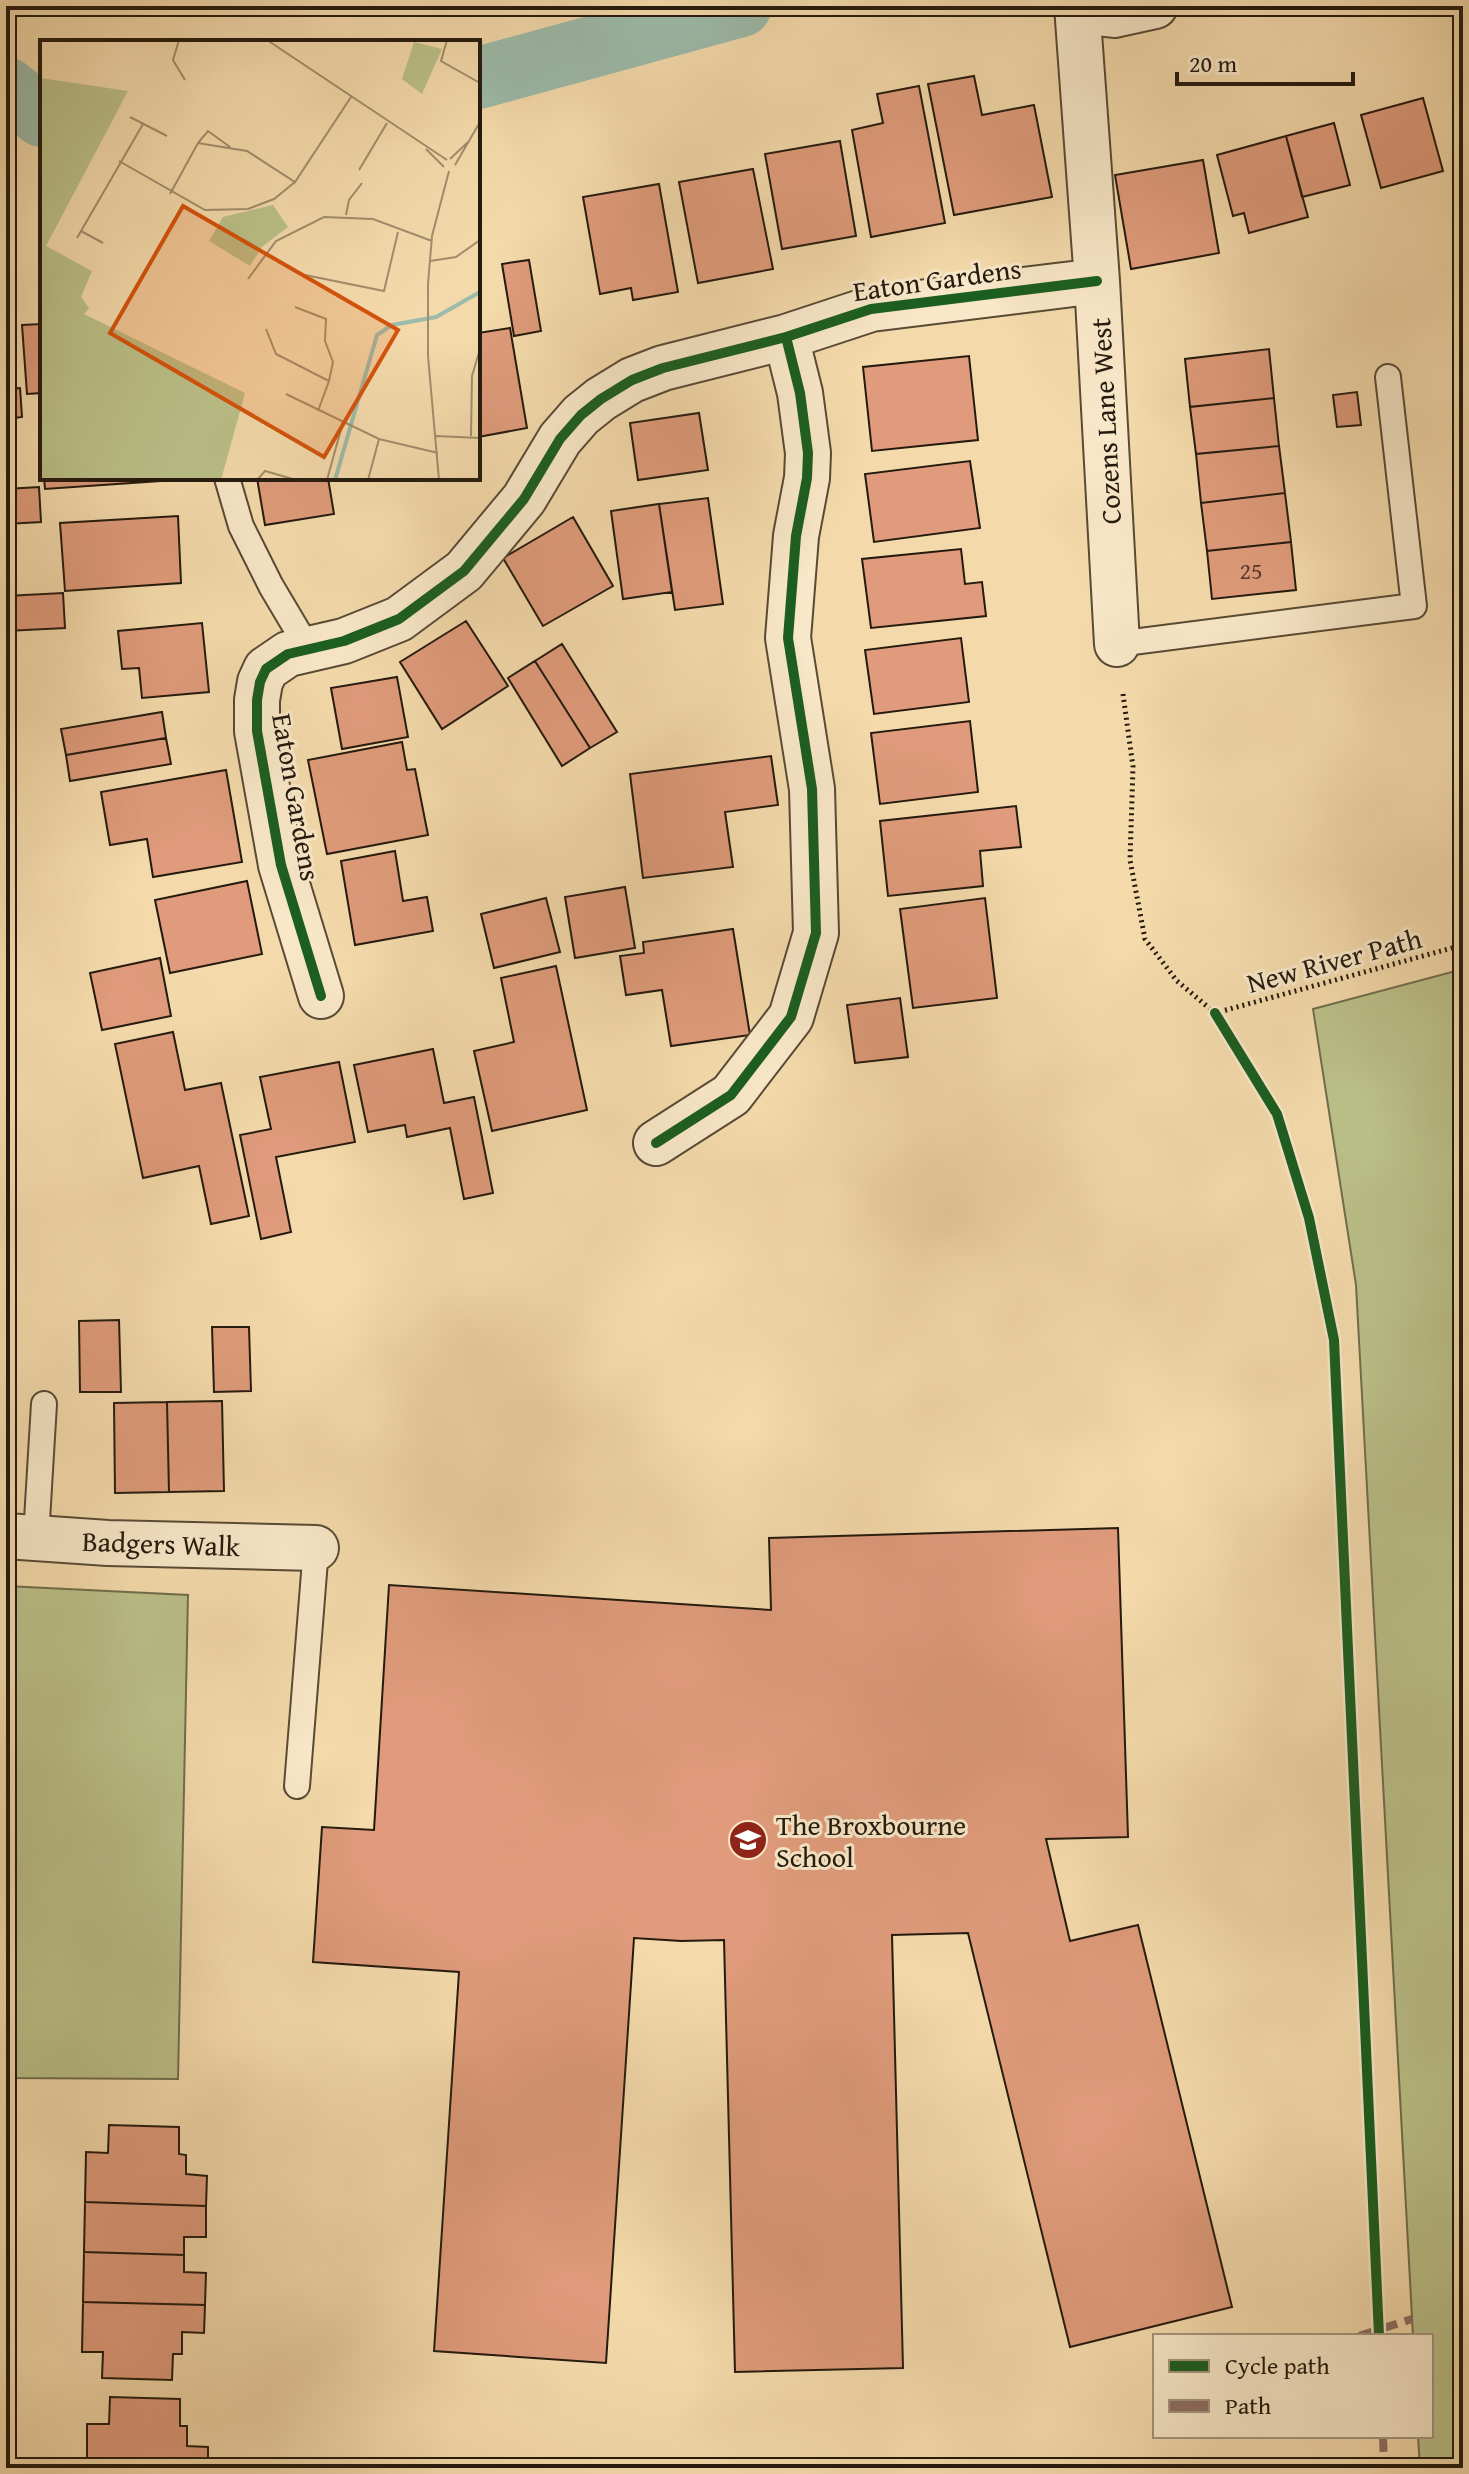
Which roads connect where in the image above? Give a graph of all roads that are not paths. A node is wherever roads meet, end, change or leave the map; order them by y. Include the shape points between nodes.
1 (1155, 6) edge
2 (1078, 9) edge
3 (1097, 281) junction
4 (786, 337) junction
5 (1388, 377) dead end
6 (228, 480) edge
7 (1117, 644) joint
8 (309, 650) junction
9 (321, 996) dead end
10 (656, 1143) dead end
11 (44, 1404) dead end
12 (21, 1536) edge
13 (316, 1548) joint
14 (297, 1786) dead end

1 - 2 street via 1114,15
2 - 3 street, Cozens Lane West
3 - 4 street, Eaton Gardens via 871,309
3 - 7 street, Cozens Lane West
4 - 8 street, Eaton Gardens via 663,368 601,399 560,439 524,499 464,571 399,619
4 - 10 street via 808,453 788,638 812,789 816,933 791,1017 731,1095
5 - 7 lane via 1414,606
6 - 8 lane via 241,526
8 - 9 street, Eaton Gardens via 288,654 266,669 257,700 257,731 281,865
11 - 12 lane
12 - 13 street, Badgers Walk
13 - 14 lane

